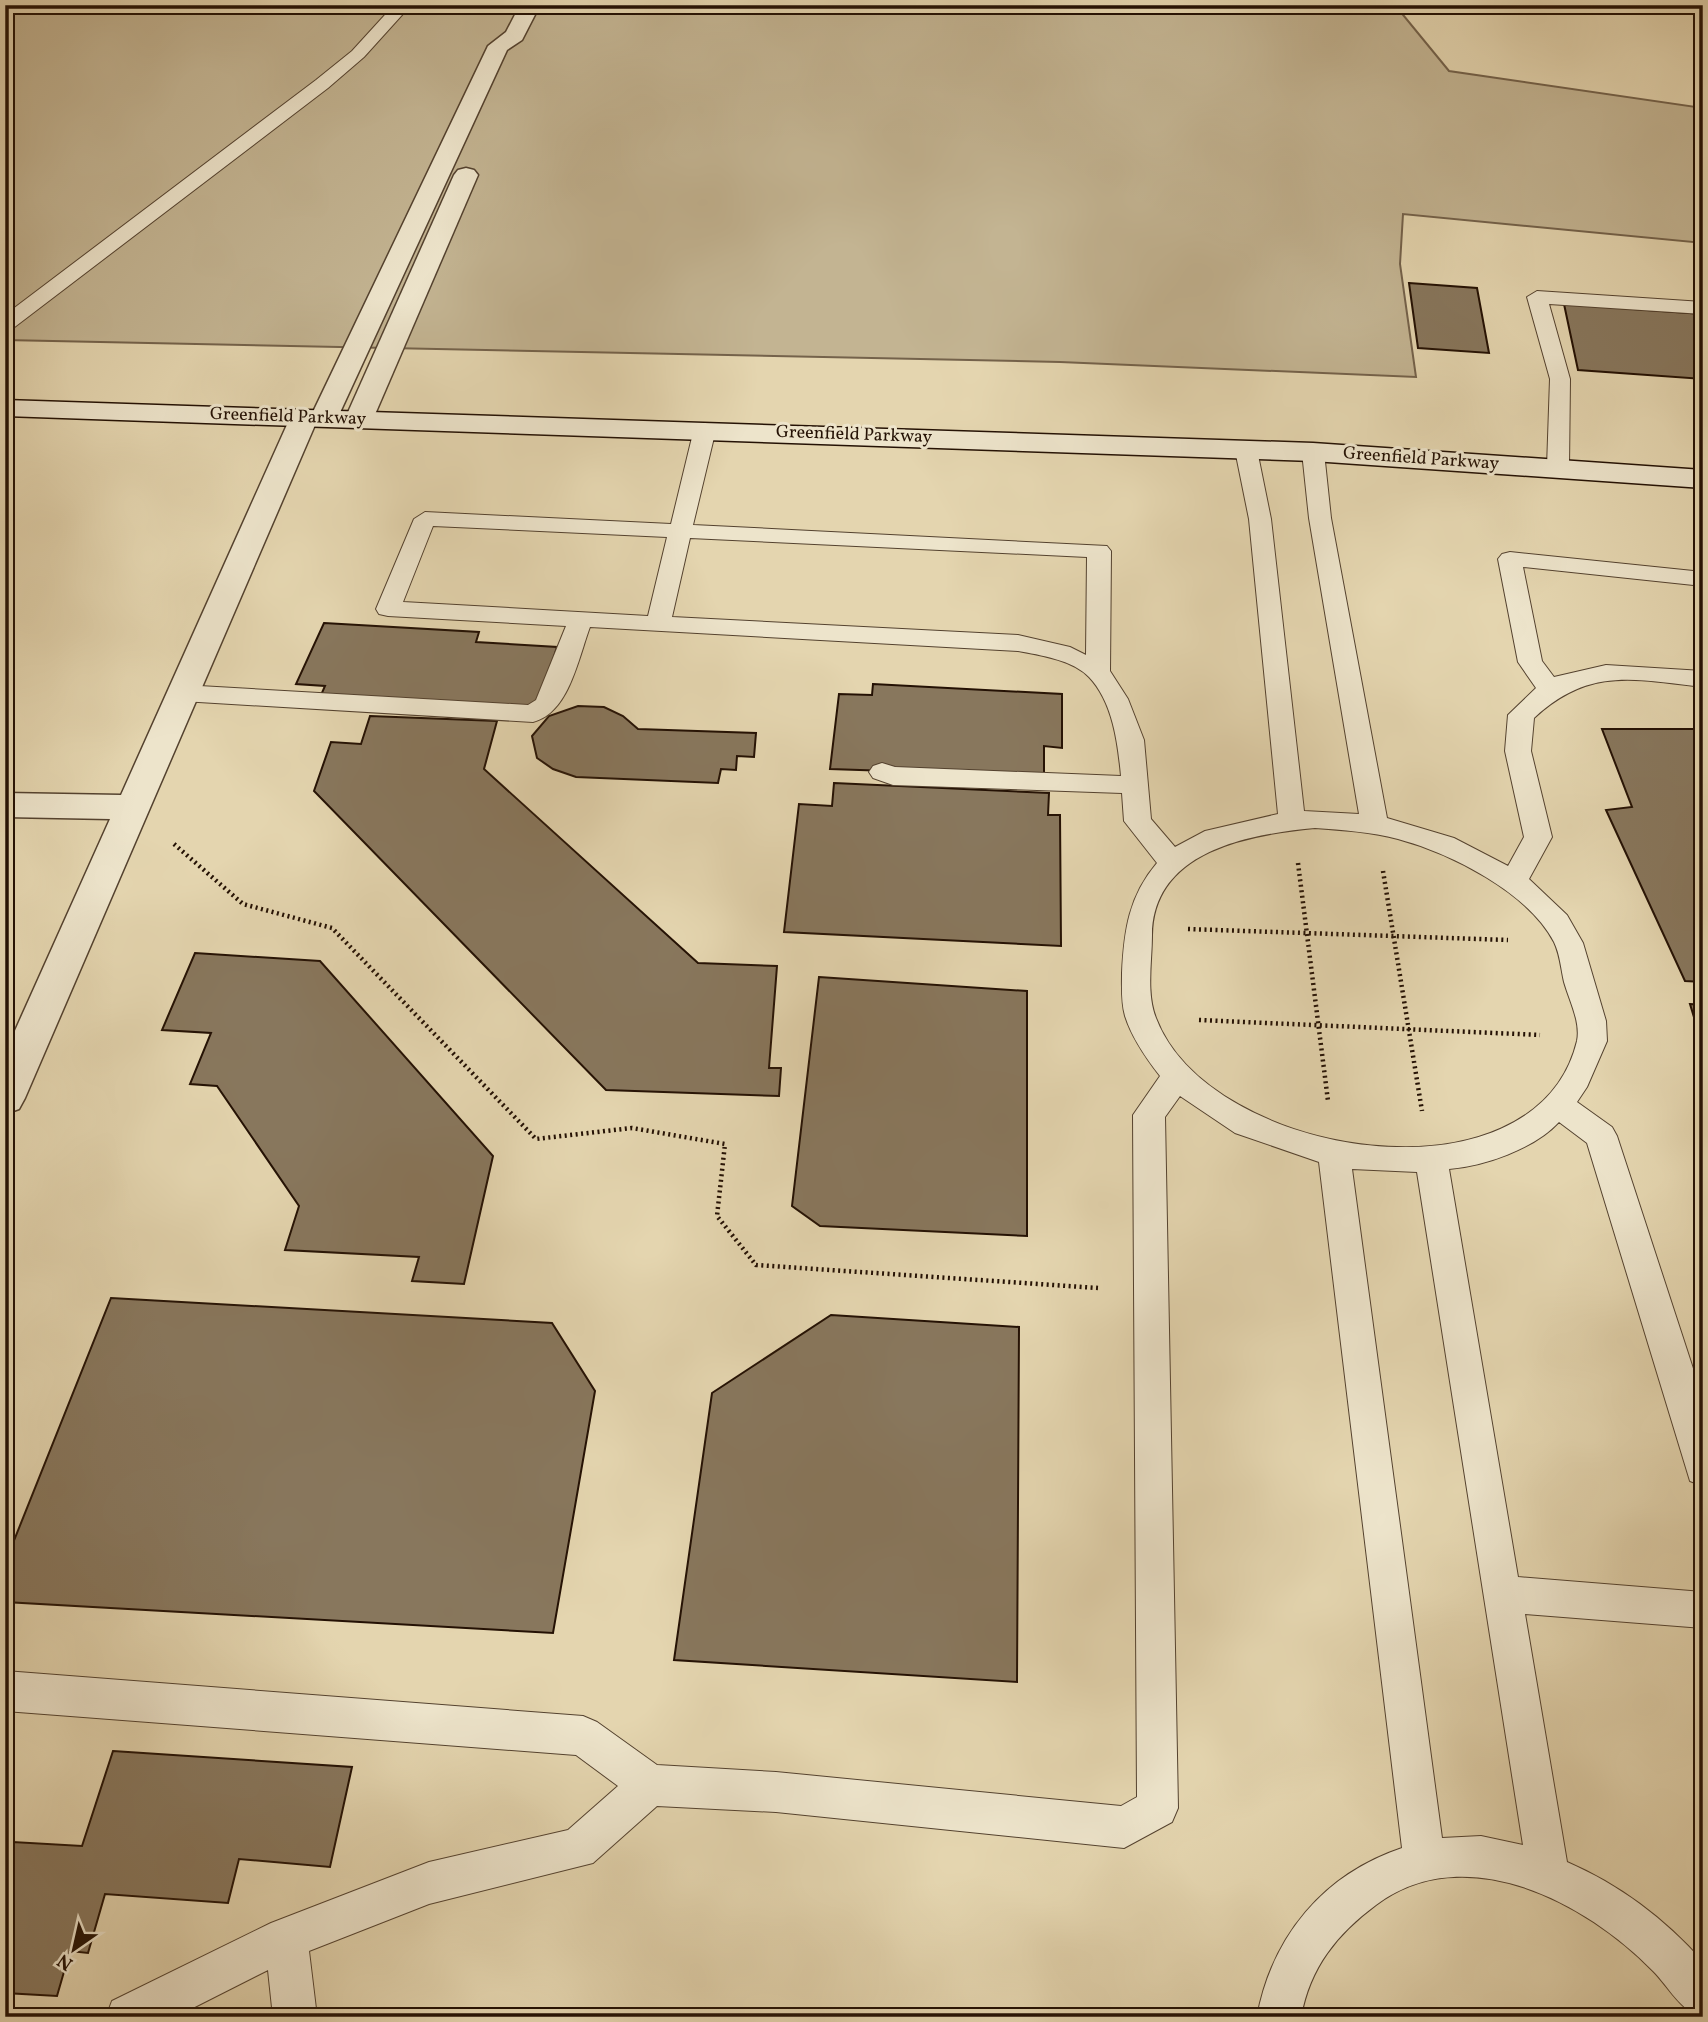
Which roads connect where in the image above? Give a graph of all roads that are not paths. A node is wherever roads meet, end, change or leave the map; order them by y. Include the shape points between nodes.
1 (403, 5) edge
2 (530, 5) edge
3 (515, 36) junction
4 (499, 99) dead end
5 (477, 150) dead end
6 (1703, 308) edge
7 (5, 325) edge
8 (5, 408) edge
9 (314, 418) junction
10 (359, 419) junction
11 (705, 429) junction
12 (1246, 450) junction
13 (1313, 452) junction
14 (1558, 467) junction
15 (1703, 479) edge
16 (683, 529) junction
17 (1703, 579) edge
18 (581, 620) junction
19 (658, 624) junction
20 (1098, 671) junction
21 (1703, 679) edge
22 (1550, 689) junction
23 (182, 693) junction
24 (882, 772) dead end
25 (1135, 785) junction
26 (5, 806) edge
27 (131, 807) junction
28 (1293, 821) junction
29 (1375, 825) junction
30 (1172, 862) junction
31 (1513, 883) junction
32 (1178, 1075) junction
33 (5, 1098) edge
34 (1557, 1104) junction
35 (1334, 1154) junction
36 (1431, 1160) junction
37 (1697, 1420) edge
38 (1703, 1469) edge
39 (1502, 1594) junction
40 (1703, 1610) edge
41 (5, 1691) edge
42 (650, 1785) junction
43 (1424, 1860) junction
44 (1548, 1872) junction
45 (286, 1938) junction
46 (1703, 1996) edge
47 (128, 2017) edge
48 (295, 2017) edge
49 (1279, 2017) edge

1 - 7 lane via 323,84
2 - 3 street
3 - 4 street via 522,48
3 - 9 street via 498,46
5 - 10 street
6 - 14 lane via 1537,297 1560,379
8 - 9 street, Greenfield Parkway
9 - 10 street, Greenfield Parkway
9 - 23 street
10 - 11 street, Greenfield Parkway
11 - 12 street, Greenfield Parkway
11 - 16 lane
12 - 13 street, Greenfield Parkway
12 - 28 lane via 1260,519
13 - 14 street, Greenfield Parkway
13 - 29 lane via 1320,518
14 - 15 street, Greenfield Parkway
16 - 18 lane via 425,519 388,609
16 - 19 lane
16 - 20 lane via 1099,551
17 - 22 lane via 1510,559 1530,662
18 - 19 lane
18 - 23 lane via 547,705 533,714
19 - 20 lane via 1018,643 1061,652
20 - 25 lane via 1131,740
21 - 22 lane via 1627,671 1583,676
22 - 31 lane via 1521,715 1518,751 1538,837
23 - 27 street
24 - 25 lane
25 - 30 lane via 1138,821
26 - 27 street
27 - 33 street
28 - 29 lane
28 - 30 lane via 1236,830
29 - 31 lane via 1440,844
30 - 32 lane via 1152,884 1138,927 1139,1017
31 - 34 lane via 1541,905 1568,942 1593,1038 1578,1076
32 - 35 lane via 1212,1104 1253,1128 1300,1147
32 - 42 lane via 1149,1115 1158,1808 1124,1828 776,1792
34 - 36 lane via 1528,1128 1491,1147
34 - 37 lane via 1601,1136
35 - 36 lane via 1399,1162
35 - 43 lane
36 - 39 lane
37 - 38 lane
39 - 40 lane
39 - 44 lane
41 - 42 lane via 583,1736
42 - 45 lane via 578,1848 429,1884
43 - 44 lane via 1463,1856
43 - 49 lane via 1383,1875 1348,1896 1318,1926 1296,1965
44 - 46 lane via 1598,1896 1644,1929
45 - 47 lane
45 - 48 lane

